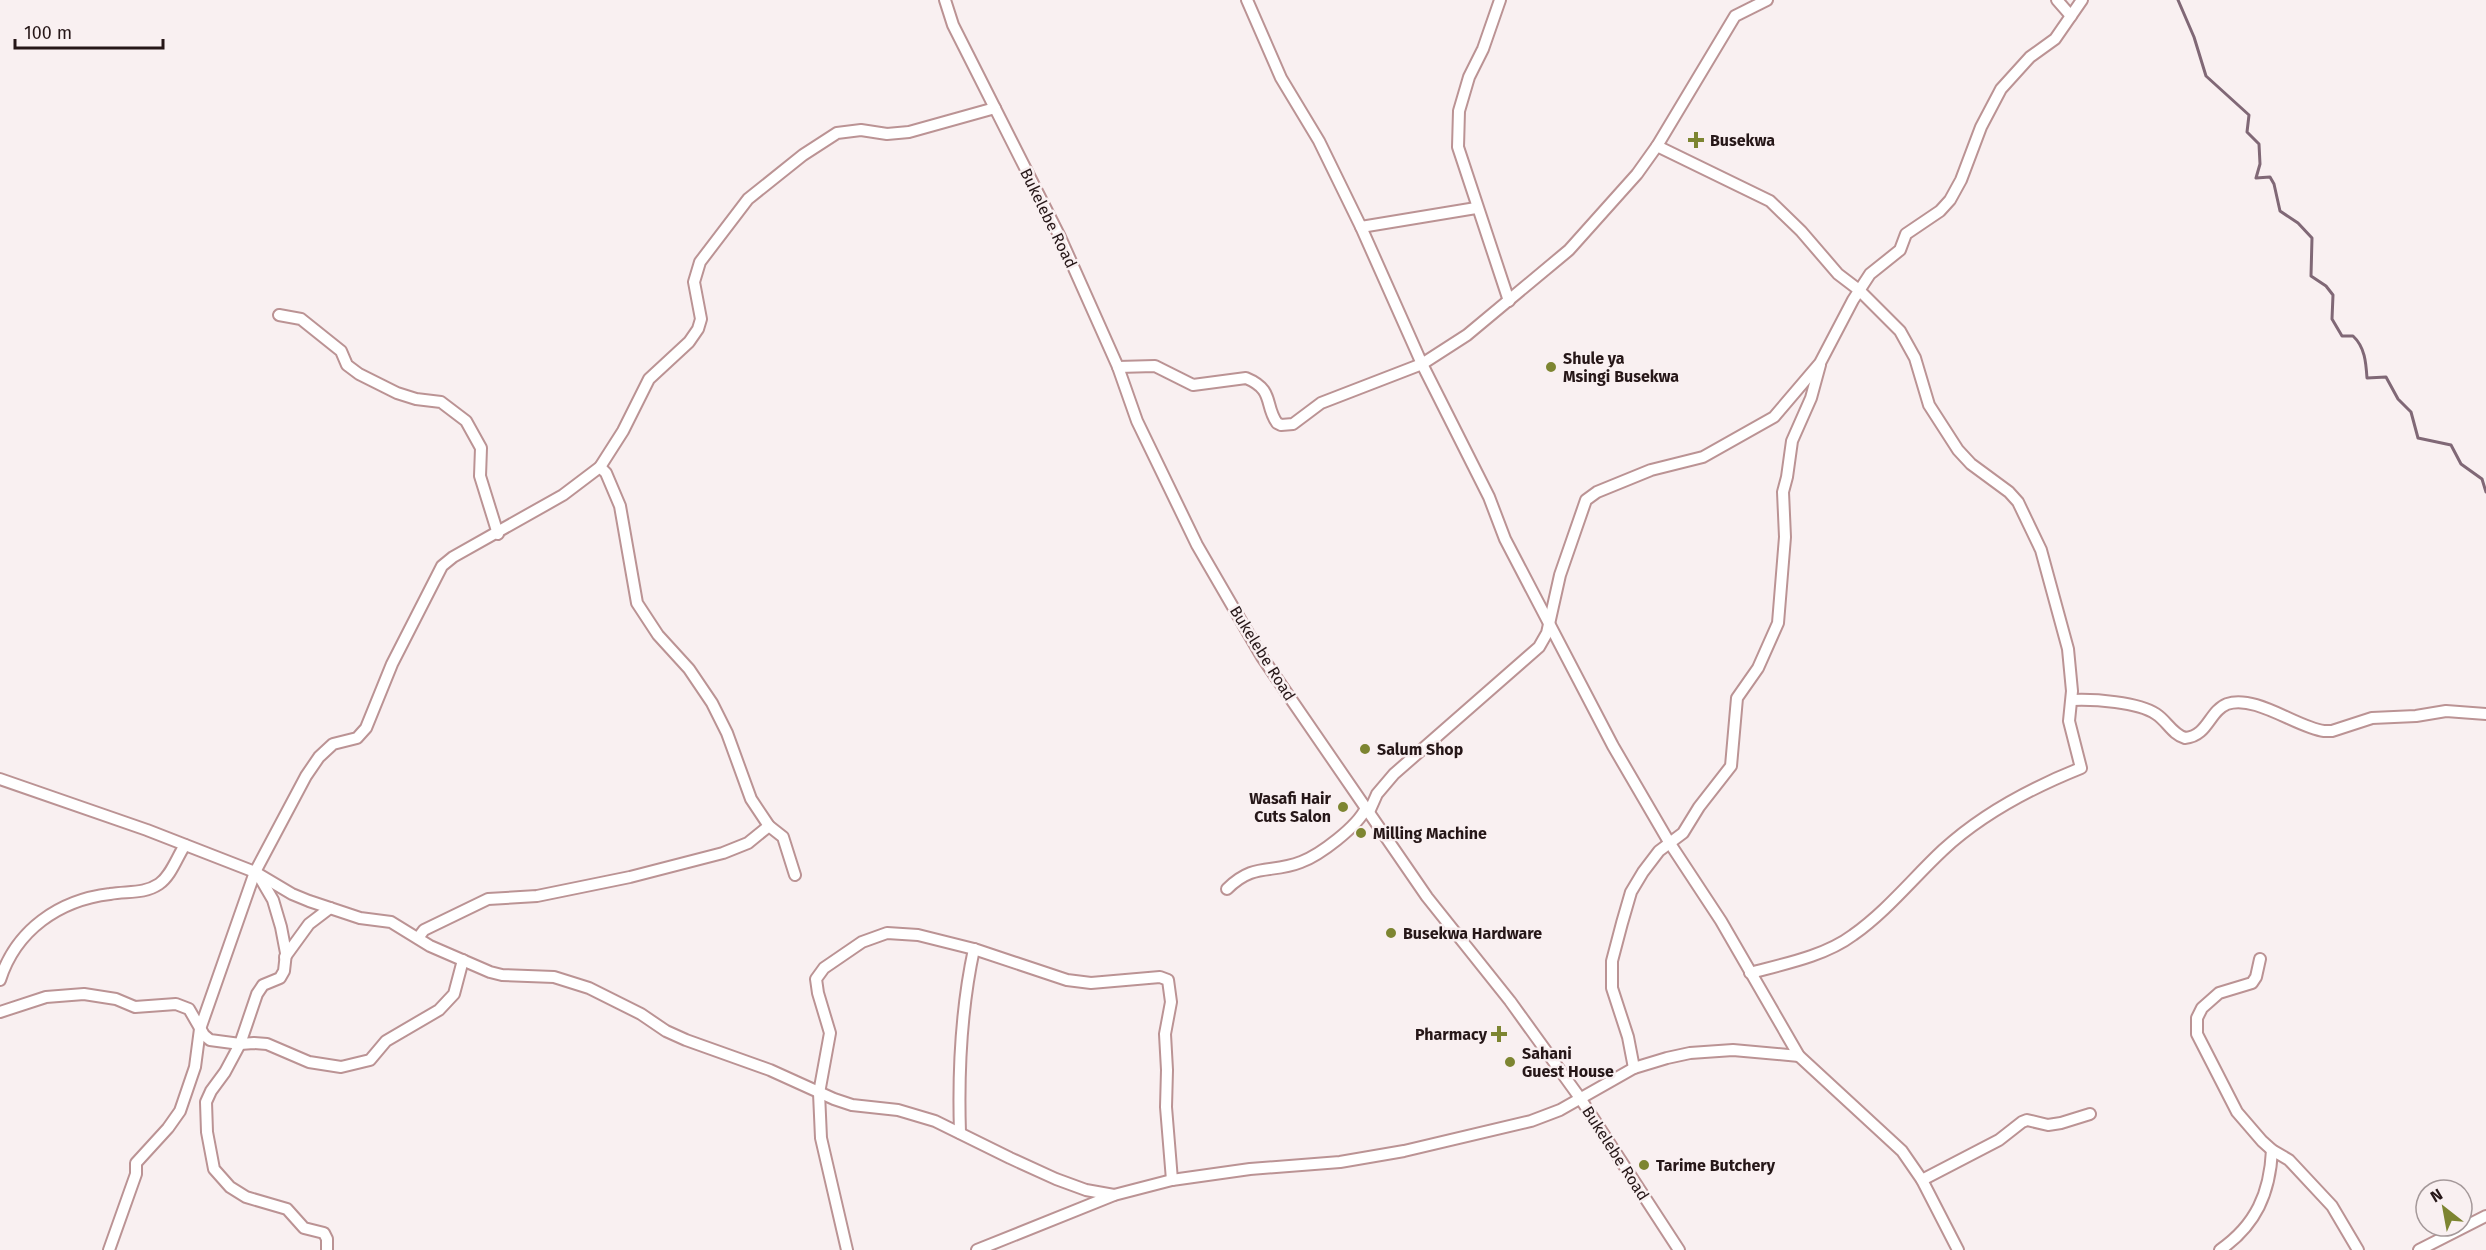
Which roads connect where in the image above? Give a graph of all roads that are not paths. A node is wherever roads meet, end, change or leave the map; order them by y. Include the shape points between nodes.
1 (945, 0) edge
2 (1247, 0) edge
3 (1500, 0) edge
4 (1767, 0) edge
5 (2057, 0) edge
6 (2082, 0) edge
7 (2071, 16) junction
8 (995, 108) junction
9 (1657, 146) junction
10 (1476, 207) junction
11 (1361, 227) junction
12 (1859, 291) junction
13 (1509, 301) junction
14 (279, 315) dead end
15 (1820, 363) junction
16 (1422, 364) junction
17 (1118, 367) junction
18 (600, 467) junction
19 (498, 534) junction
20 (1550, 622) junction
21 (2072, 700) junction
22 (2486, 714) edge
23 (0, 778) edge
24 (1367, 810) junction
25 (769, 826) junction
26 (1670, 842) junction
27 (185, 845) junction
28 (256, 873) junction
29 (795, 874) dead end
30 (1227, 889) dead end
31 (330, 908) junction
32 (418, 938) junction
33 (974, 949) junction
34 (285, 957) junction
35 (2260, 959) dead end
36 (463, 960) junction
37 (1750, 973) junction
38 (0, 980) edge
39 (0, 1012) edge
40 (200, 1029) junction
41 (240, 1044) junction
42 (1800, 1056) junction
43 (1634, 1068) junction
44 (819, 1093) junction
45 (1580, 1098) junction
46 (2090, 1114) dead end
47 (960, 1133) junction
48 (2272, 1150) junction
49 (1172, 1180) junction
50 (1922, 1180) junction
51 (1113, 1196) junction
52 (2486, 1216) edge
53 (109, 1250) edge
54 (327, 1250) edge
55 (847, 1250) edge
56 (977, 1250) edge
57 (1679, 1250) edge
58 (1958, 1250) edge
59 (2220, 1250) edge
60 (2358, 1250) edge
61 (2419, 1250) edge

1 - 8 street, Bukelebe Road via 953,26
2 - 11 street via 1281,78 1319,141
3 - 10 street via 1459,111 1458,147
4 - 9 street via 1734,16
5 - 7 street
6 - 7 street
7 - 12 street via 2055,39 2030,57 2001,89 1946,206 1906,234 1900,250 1870,274
8 - 17 street, Bukelebe Road via 1060,237
8 - 18 street via 909,132 837,133 748,200 695,273 701,319 698,329 649,380
9 - 12 street via 1770,201
9 - 13 street via 1612,204 1576,242
10 - 11 street
10 - 13 street
11 - 16 street
12 - 15 street
12 - 21 street via 1891,320 1908,344 1929,405 1958,450 2014,496 2023,510 2048,572 2068,649
13 - 16 street
14 - 19 street via 301,319 341,351 347,365 359,374 397,393 441,402 466,421 481,448 480,476
15 - 20 street via 1764,424 1703,457 1651,470 1586,500 1560,575
15 - 26 street via 1811,398 1792,441 1782,499 1785,537 1779,623 1758,668 1737,698 1731,766 1683,833
16 - 17 street via 1321,403 1302,419 1287,425 1277,423 1268,397 1246,378 1193,385 1155,366
16 - 20 street via 1489,497 1508,546
17 - 24 street, Bukelebe Road via 1137,421 1197,545 1262,657
18 - 19 street via 563,495
18 - 25 street via 620,506 637,603 712,703 747,789
19 - 28 street via 453,557 436,573 361,736 333,744 320,757 306,776
20 - 24 street via 1539,647 1393,775
20 - 26 street via 1614,746
21 - 22 street via 2145,709 2185,738 2200,733 2221,707 2232,703 2270,710 2324,731 2372,718 2446,711
21 - 37 street via 2068,721 2081,768 2026,793 1962,833 1852,936 1825,950
23 - 27 street
24 - 30 street via 1312,856 1301,862 1250,872
24 - 45 street, Bukelebe Road via 1427,897 1510,1001
25 - 29 street via 783,837
25 - 32 street via 748,843 723,853 630,878 537,896 488,899 424,930
26 - 37 street
26 - 43 street via 1651,860 1631,892 1612,961 1612,988
27 - 28 street
27 - 38 street via 166,877 154,887 139,893 107,894 45,917 14,947
28 - 31 street via 292,894
28 - 34 street via 273,900
28 - 40 street
31 - 32 street via 360,918 391,922
31 - 34 street via 309,924
32 - 36 street
33 - 44 street via 918,935 887,933 862,942 820,971 817,988 830,1033
33 - 47 street via 959,1063
33 - 49 street via 1067,980 1091,983 1160,977 1169,981 1171,1002 1165,1050
34 - 41 street via 280,978 263,985 257,994
35 - 48 street via 2253,982 2211,998 2197,1018 2196,1029 2233,1106
36 - 41 street via 458,983 448,1002 386,1041 364,1063 341,1067 309,1062 267,1044
36 - 44 street via 502,975 554,977 589,988 666,1031
37 - 42 street
39 - 40 street via 46,997 97,995 135,1007 182,1005
40 - 41 street via 210,1040
40 - 53 street via 195,1067 180,1111 136,1163 136,1174
41 - 54 street via 206,1102 214,1169 230,1187 246,1197 287,1209 304,1228 324,1233
42 - 43 street via 1710,1050
42 - 50 street via 1892,1139
43 - 45 street
44 - 47 street via 852,1105 918,1115
44 - 55 street via 824,1155
45 - 49 street via 1545,1117 1404,1151 1318,1165
45 - 57 street, Bukelebe Road
46 - 50 street via 2061,1124 2026,1120 1999,1140
47 - 51 street via 1056,1179
48 - 59 street via 2270,1175 2260,1208 2244,1231
48 - 60 street via 2289,1160 2332,1206
49 - 51 street
50 - 58 street
51 - 56 street
52 - 61 street

